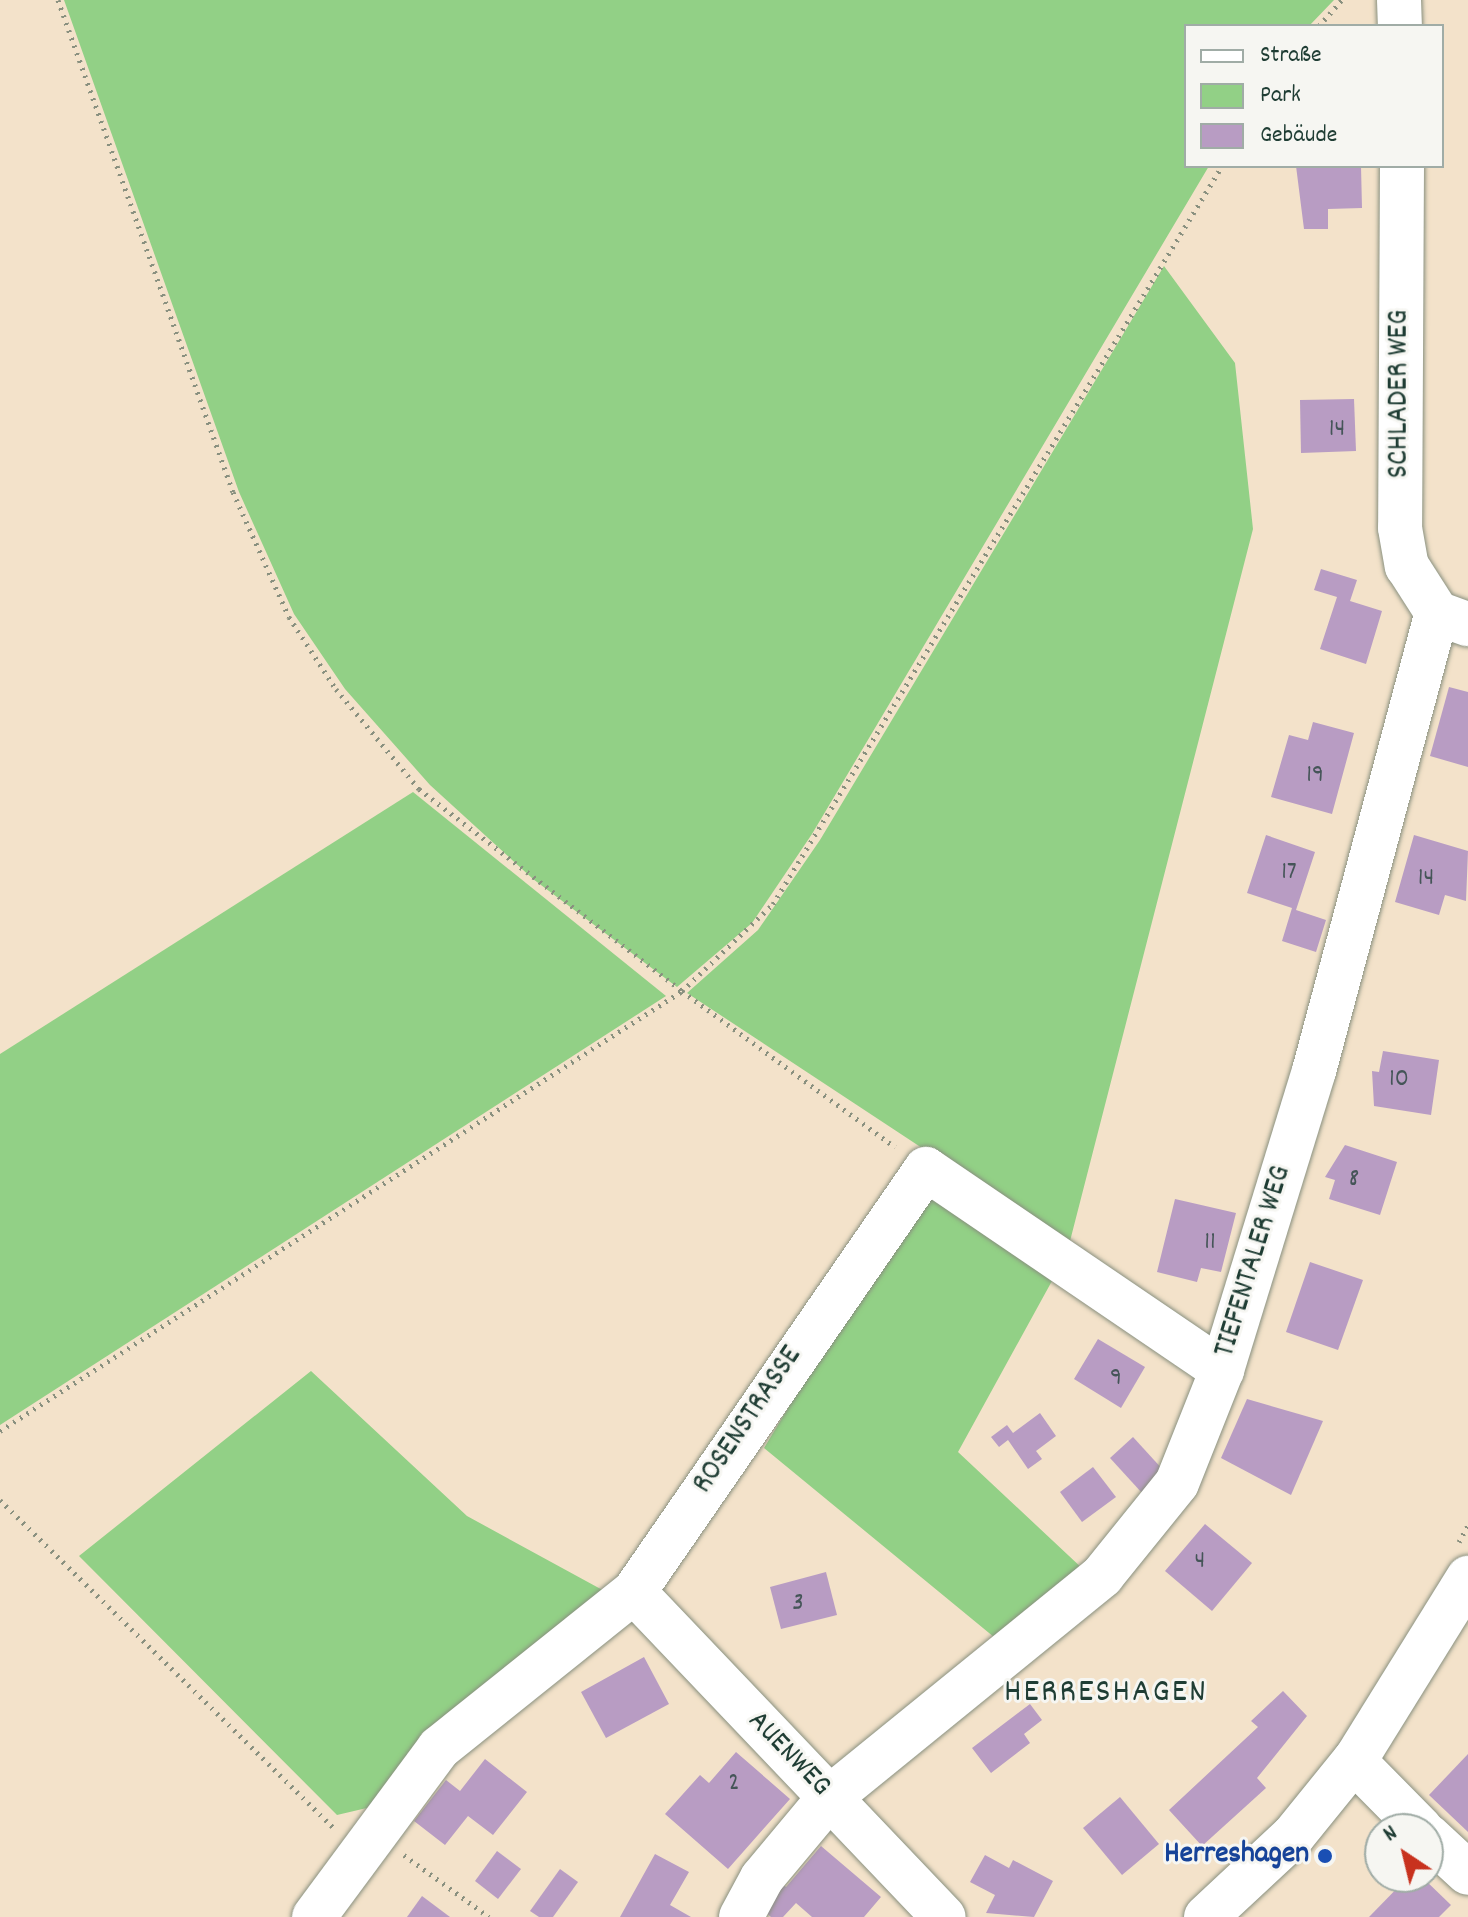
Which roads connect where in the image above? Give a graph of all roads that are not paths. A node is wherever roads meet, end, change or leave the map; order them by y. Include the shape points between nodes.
1 (1399, 0) edge
2 (1400, 24) edge
3 (1402, 168) edge
4 (1452, 618) edge
5 (1222, 1370) junction
6 (1468, 1578) edge
7 (634, 1592) junction
8 (1354, 1761) junction
9 (829, 1798) junction
10 (1405, 1813) edge
11 (1444, 1851) edge
12 (1468, 1873) edge
13 (920, 1909) edge
14 (314, 1917) edge
15 (741, 1917) edge
16 (1206, 1917) edge

1 - 2 street
3 - 4 street, SCHLADER WEG via 1400,528 1407,566
4 - 5 street, TIEFENTALER WEG
5 - 7 street, ROSENSTRASSE via 926,1169
5 - 9 street, TIEFENTALER WEG via 1177,1483 1102,1576
6 - 8 street
7 - 9 street, AUENWEG
7 - 14 street, ROSENSTRASSE via 439,1748
8 - 10 street
8 - 16 street via 1293,1836
9 - 13 street, AUENWEG
9 - 15 street, TIEFENTALER WEG via 762,1878
11 - 12 street

